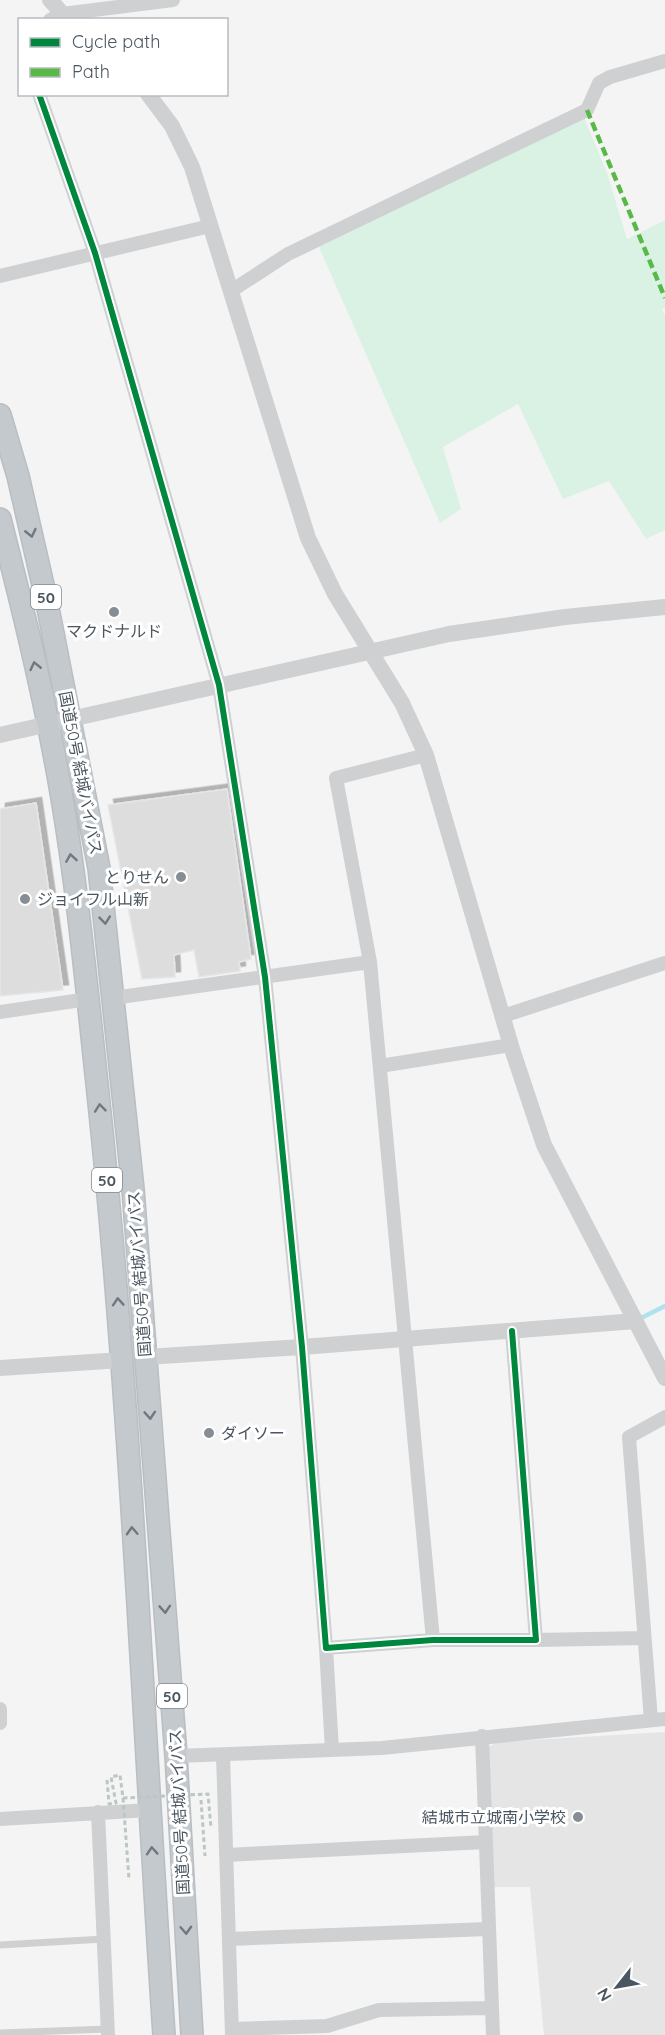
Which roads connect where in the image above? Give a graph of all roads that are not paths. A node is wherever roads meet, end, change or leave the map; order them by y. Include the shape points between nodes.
1 (50, 0) edge
2 (173, 0) edge
3 (60, 18) edge
4 (665, 61) edge
5 (40, 96) edge
6 (149, 96) edge
7 (210, 226) junction
8 (95, 253) junction
9 (0, 276) edge
10 (231, 291) junction
11 (0, 415) edge
12 (0, 519) edge
13 (665, 607) edge
14 (369, 653) junction
15 (219, 685) junction
16 (71, 718) junction
17 (48, 723) junction
18 (0, 735) edge
19 (426, 755) junction
20 (370, 962) junction
21 (665, 963) edge
22 (265, 977) junction
23 (113, 998) junction
24 (88, 999) junction
25 (0, 1012) edge
26 (503, 1016) junction
27 (511, 1046) junction
28 (380, 1066) junction
29 (636, 1321) junction
30 (512, 1331) junction
31 (405, 1340) junction
32 (302, 1347) junction
33 (146, 1357) junction
34 (122, 1360) junction
35 (0, 1368) edge
36 (665, 1378) edge
37 (665, 1417) edge
38 (644, 1638) junction
39 (433, 1640) junction
40 (536, 1640) junction
41 (327, 1648) junction
42 (0, 1709) edge
43 (658, 1719) edge
44 (0, 1723) edge
45 (482, 1736) junction
46 (332, 1750) junction
47 (223, 1755) junction
48 (176, 1756) junction
49 (149, 1810) junction
50 (98, 1812) junction
51 (0, 1819) edge
52 (486, 1842) junction
53 (226, 1855) junction
54 (488, 1929) junction
55 (104, 1939) junction
56 (229, 1939) junction
57 (0, 1945) edge
58 (491, 2008) junction
59 (108, 2032) edge
60 (232, 2032) edge
61 (0, 2033) edge
62 (164, 2035) edge
63 (192, 2035) edge
64 (493, 2035) edge

1 - 3 street
2 - 3 street
4 - 10 street via 610,77 599,84 587,110 288,254
5 - 8 street
6 - 7 street via 181,143
7 - 8 street
7 - 10 street
8 - 9 street
8 - 15 street
10 - 14 street via 308,538
11 -> 16 highway, 国道50号 結城バイパス / 50
17 -> 12 highway, 国道50号 結城バイパス / 50
13 - 14 street via 518,622
14 - 15 street
14 - 19 street via 402,703
15 - 16 street
15 - 22 street
16 - 17 street
16 -> 23 highway, 国道50号 結城バイパス / 50 via 99,868
17 - 18 street
24 -> 17 highway, 国道50号 結城バイパス / 50 via 73,868
19 - 20 street via 336,778
19 - 26 street
20 - 22 street
20 - 28 street
21 - 26 street
22 - 23 street
22 - 32 street
23 - 33 highway, 国道50号 結城バイパス / 50
24 - 25 street
34 -> 24 highway, 国道50号 結城バイパス / 50
26 - 27 street
27 - 28 street
27 - 29 street via 544,1145
28 - 31 street
29 - 30 street
29 - 36 street
30 - 31 street
30 - 40 street
31 - 32 street
31 - 39 street
32 - 33 street
32 - 41 street
33 -> 48 highway, 国道50号 結城バイパス / 50
34 - 35 street
49 -> 34 highway, 国道50号 結城バイパス / 50
37 - 38 street via 629,1437
38 - 40 street
38 - 43 street
39 - 40 street
39 - 41 street
41 - 46 street
42 - 44 street
43 - 45 street
45 - 46 street
45 - 52 street
46 - 47 street
47 - 48 street
47 - 53 street
48 -> 63 highway, 国道50号 結城バイパス / 50
49 - 50 street
62 -> 49 highway, 国道50号 結城バイパス / 50
50 - 51 street
50 - 55 street
52 - 53 street
52 - 54 street
53 - 56 street
54 - 56 street
54 - 58 street
55 - 57 lane
55 - 59 street
56 - 60 street
58 - 60 street via 379,2010 327,2026
58 - 64 street
59 - 61 lane

